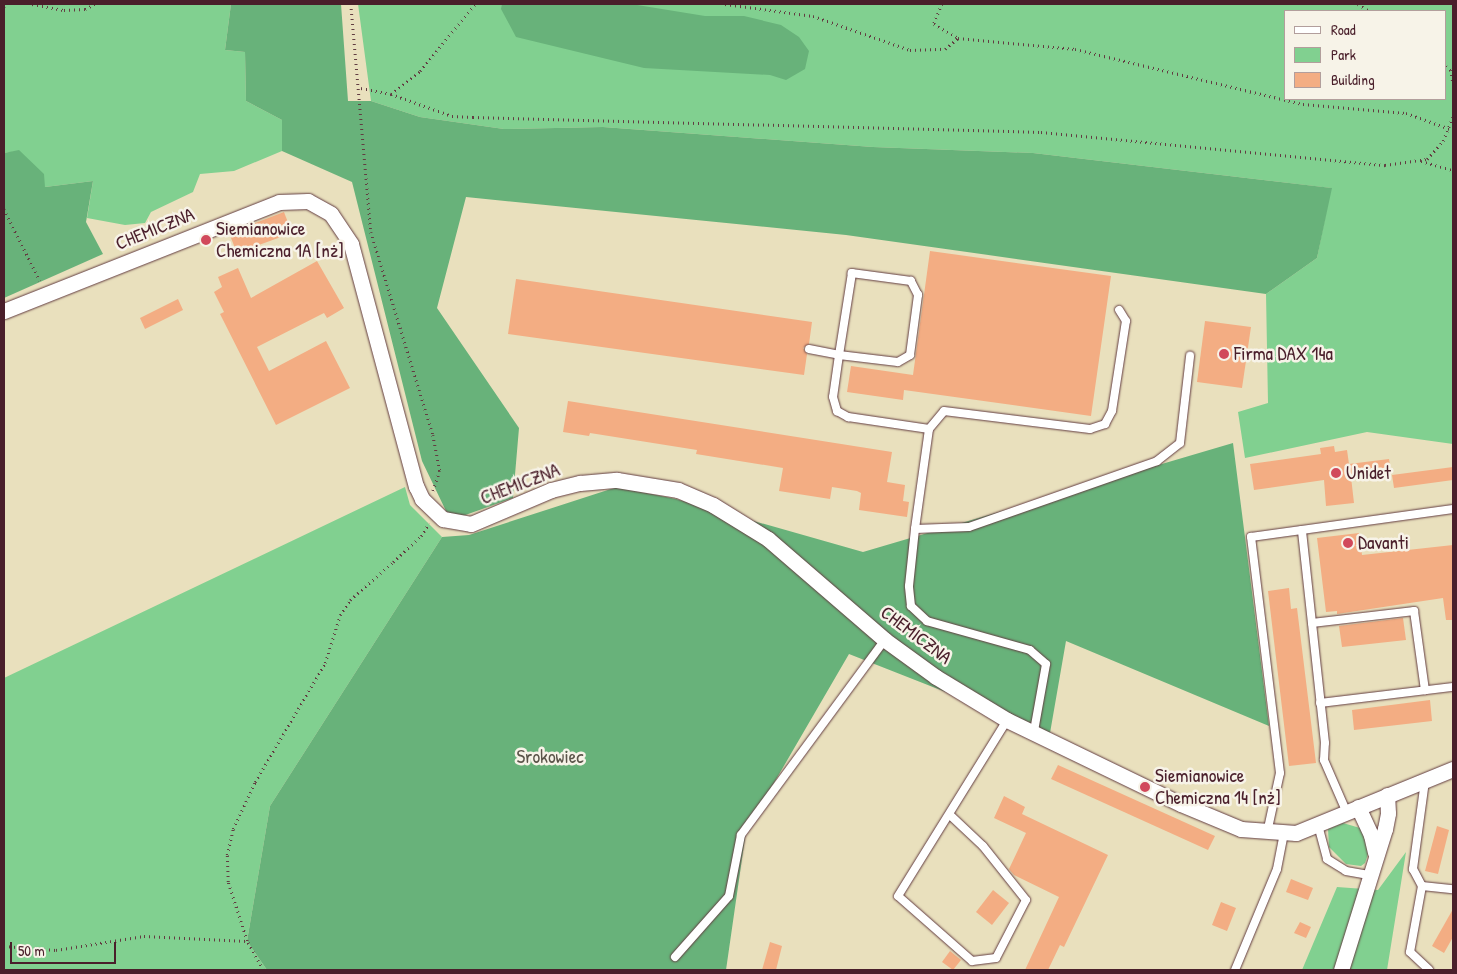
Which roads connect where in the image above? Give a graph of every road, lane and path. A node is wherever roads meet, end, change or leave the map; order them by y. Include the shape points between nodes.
1 (8, 4) edge
2 (32, 4) edge
3 (95, 4) edge
4 (350, 4) edge
5 (475, 4) edge
6 (725, 4) edge
7 (942, 4) edge
8 (4, 6) edge
9 (958, 38) junction
10 (1452, 70) edge
11 (1453, 83) edge
12 (361, 88) junction
13 (391, 94) junction
14 (1284, 99) edge
15 (1286, 100) edge
16 (1453, 116) edge
17 (1448, 130) junction
18 (1453, 130) edge
19 (1420, 161) junction
20 (1453, 170) edge
21 (4, 210) edge
22 (46, 294) junction
23 (1119, 310) dead end
24 (4, 311) edge
25 (809, 349) dead end
26 (839, 355) junction
27 (1190, 356) dead end
28 (929, 429) junction
29 (422, 499) junction
30 (1453, 510) edge
31 (434, 514) junction
32 (915, 529) junction
33 (1302, 530) junction
34 (1312, 624) junction
35 (885, 640) junction
36 (1453, 687) edge
37 (1424, 690) junction
38 (1320, 703) junction
39 (1008, 720) junction
40 (1034, 731) junction
41 (1453, 769) edge
42 (1425, 779) junction
43 (1387, 795) junction
44 (1352, 810) junction
45 (950, 814) junction
46 (1318, 825) junction
47 (1267, 833) junction
48 (1284, 834) junction
49 (1375, 853) junction
50 (1369, 875) junction
51 (1422, 886) junction
52 (1453, 889) edge
53 (247, 941) junction
54 (4, 946) edge
55 (675, 957) dead end
56 (263, 970) edge
57 (1235, 970) edge
58 (1341, 970) edge
59 (1429, 970) edge

1 - 8 path
2 - 3 path via 64,10 85,9
4 - 12 path
5 - 13 path via 420,71
6 - 9 path via 813,16 910,50 945,49
7 - 9 path via 934,24
9 - 14 path via 1076,50
10 - 11 path
12 - 13 path
12 - 29 path via 371,232 440,471 432,493
13 - 19 path via 422,107 472,117 1040,132 1385,165
15 - 17 path via 1406,113 1433,120
16 - 17 path
17 - 18 path
17 - 19 path via 1436,151
19 - 20 path
21 - 22 path
22 - 24 street, CHEMICZNA
22 - 29 street, CHEMICZNA via 279,202 308,201 322,208 338,223 351,244
23 - 28 lane via 1126,321 1112,411 1105,424 1090,429 944,411
25 - 26 lane
26 - 26 lane via 852,273 911,281 918,295 910,355 898,362
26 - 28 lane via 832,397 837,410 848,417
27 - 32 lane via 1180,443 1157,461 969,527
28 - 32 lane
29 - 31 street, CHEMICZNA
30 - 33 lane
31 - 35 street, CHEMICZNA via 452,523 471,524 551,490 580,483 617,480 678,490 713,505 768,539
31 - 53 path via 421,536 350,600 340,615 325,663 244,802 233,829 228,855 228,882
32 - 40 lane via 908,586 911,606 927,621 1030,650 1046,664
33 - 34 lane
33 - 47 lane via 1251,537 1280,773
34 - 37 lane via 1414,611
34 - 38 lane
35 - 39 street, CHEMICZNA via 936,677
35 - 55 lane via 741,835 729,896
36 - 37 lane
37 - 38 lane
38 - 44 lane via 1324,765
39 - 40 street, CHEMICZNA
39 - 45 lane
40 - 47 street, CHEMICZNA via 1181,804 1232,826
41 - 42 street, CHEMICZNA
42 - 43 street, CHEMICZNA
42 - 51 lane via 1414,869
43 - 44 street, CHEMICZNA
43 - 49 street via 1388,813
44 - 46 street, CHEMICZNA
44 - 49 street via 1371,835
45 - 45 lane via 898,896 972,961 996,958 1026,900 983,846
46 - 48 street, CHEMICZNA
46 - 50 lane via 1327,859 1346,871
47 - 48 street, CHEMICZNA
48 - 57 lane via 1277,869
49 - 50 street
50 - 58 street
51 - 52 lane
51 - 59 lane via 1410,952
53 - 54 path via 144,936 56,950
53 - 56 path

